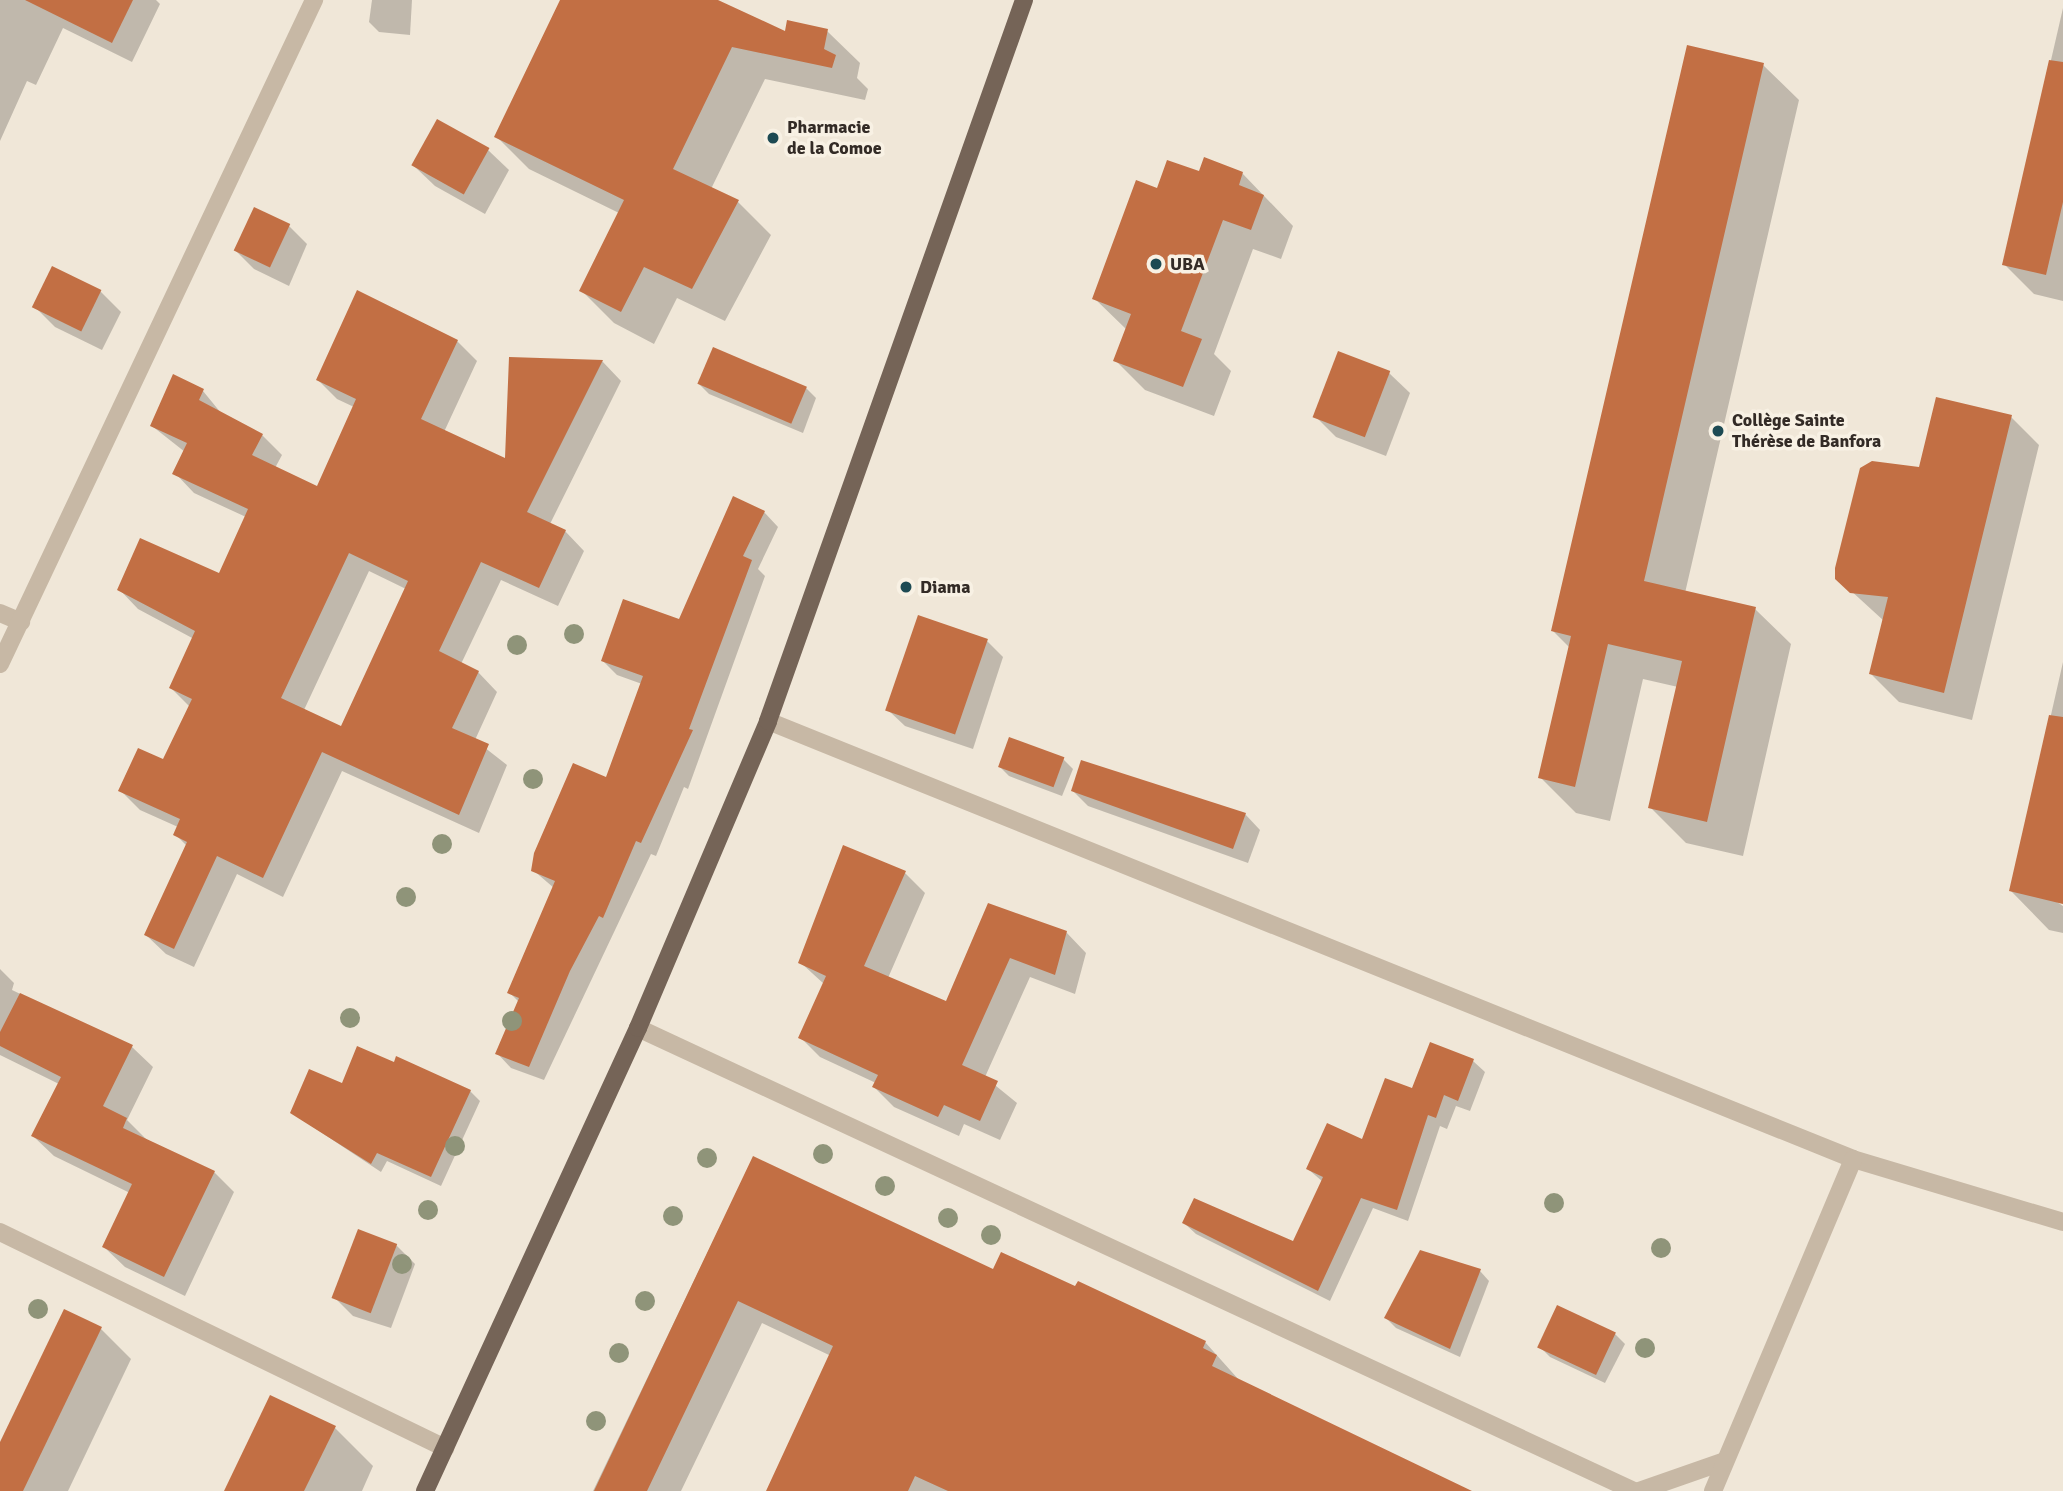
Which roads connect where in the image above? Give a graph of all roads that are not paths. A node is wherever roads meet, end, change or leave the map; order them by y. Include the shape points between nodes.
1 (314, 0) edge
2 (1024, 0) edge
3 (0, 613) edge
4 (21, 622) junction
5 (0, 664) edge
6 (768, 721) junction
7 (638, 1028) junction
8 (1853, 1159) junction
9 (2063, 1222) edge
10 (0, 1232) edge
11 (445, 1448) junction
12 (1725, 1461) junction
13 (425, 1491) edge
14 (1637, 1491) edge
15 (1713, 1491) edge

1 - 4 street
2 - 6 main road
3 - 4 street
4 - 5 street
6 - 7 main road
6 - 8 street
7 - 11 main road
7 - 14 street
8 - 9 street
8 - 12 street
10 - 11 street
11 - 13 main road
12 - 14 street
12 - 15 street

